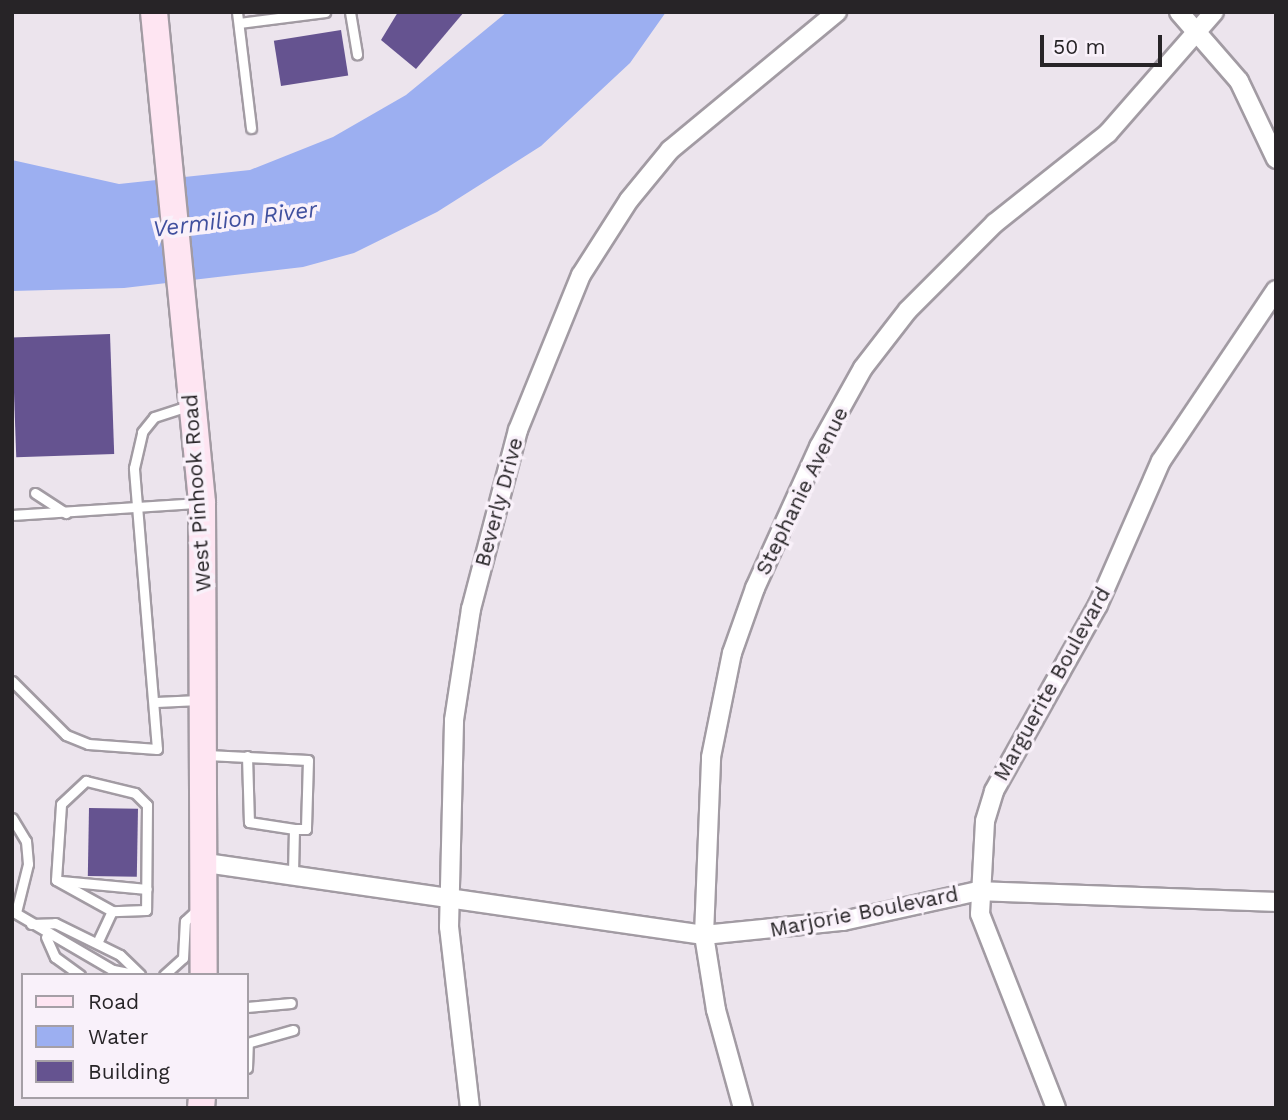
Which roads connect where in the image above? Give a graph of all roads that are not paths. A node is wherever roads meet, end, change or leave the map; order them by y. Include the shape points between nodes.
1 (154, 12) edge
2 (325, 12) edge
3 (350, 12) edge
4 (837, 12) edge
5 (1179, 12) edge
6 (1214, 12) edge
7 (238, 17) edge
8 (1194, 31) junction
9 (357, 54) dead end
10 (251, 128) dead end
11 (1276, 159) edge
12 (1276, 290) edge
13 (192, 404) junction
14 (35, 493) dead end
15 (202, 503) junction
16 (136, 506) junction
17 (66, 513) junction
18 (12, 515) edge
19 (12, 681) edge
20 (207, 700) junction
21 (156, 702) junction
22 (207, 755) junction
23 (247, 756) junction
24 (12, 818) edge
25 (294, 829) junction
26 (206, 863) junction
27 (293, 872) junction
28 (56, 880) junction
29 (147, 888) junction
30 (978, 891) junction
31 (448, 899) junction
32 (205, 902) junction
33 (1276, 902) edge
34 (113, 911) junction
35 (14, 912) edge
36 (31, 924) junction
37 (704, 935) junction
38 (46, 937) junction
39 (97, 943) junction
40 (77, 973) edge
41 (129, 973) edge
42 (137, 973) edge
43 (166, 973) edge
44 (204, 973) edge
45 (291, 1003) dead end
46 (248, 1007) edge
47 (293, 1030) dead end
48 (248, 1043) edge
49 (201, 1107) edge
50 (216, 1108) edge
51 (470, 1108) edge
52 (743, 1108) edge
53 (1056, 1108) edge

1 - 13 main road, West Pinhook Road
2 - 7 lane
3 - 9 lane
4 - 31 street, Beverly Drive via 670,150 603,239 558,325 518,430 471,609 454,720
5 - 8 street
6 - 8 street, Stephanie Avenue
7 - 10 lane
8 - 11 street via 1239,81
8 - 37 street, Stephanie Avenue via 1108,132 943,271 863,368 818,447 755,588 720,704 711,757
12 - 30 street, Marguerite Boulevard via 1161,461 1098,605 994,791
13 - 15 main road, West Pinhook Road
13 - 16 lane via 154,417 142,432
14 - 17 lane
15 - 16 lane
15 - 20 main road, West Pinhook Road
16 - 17 lane
16 - 21 lane
17 - 18 lane
19 - 21 lane via 66,735 88,744 157,749
20 - 21 lane
20 - 22 main road, West Pinhook Road
22 - 23 lane
22 - 26 main road, West Pinhook Road
23 - 25 lane via 249,822
23 - 25 lane via 308,760 306,829
24 - 35 lane via 26,841 27,864
25 - 27 lane
26 - 27 street, Marjorie Boulevard
26 - 32 main road, West Pinhook Road
27 - 31 street, Marjorie Boulevard
28 - 29 lane via 78,887
28 - 29 lane via 61,804 86,781 135,793 147,805
28 - 34 lane
29 - 34 lane via 146,910
30 - 33 street, Marjorie Boulevard
30 - 37 street, Marjorie Boulevard via 843,921
30 - 53 street, Marguerite Boulevard via 986,934
31 - 37 street, Marjorie Boulevard
31 - 51 street, Beverly Drive via 453,996
32 - 43 lane via 185,922 183,958
32 - 44 main road, West Pinhook Road
34 - 39 lane
35 - 36 lane
36 - 38 lane
36 - 39 lane via 55,923
37 - 52 street, Stephanie Avenue via 718,1021
38 - 40 lane via 55,957
38 - 41 lane via 113,970
39 - 42 lane
45 - 46 lane
47 - 48 lane
49 - 50 lane

